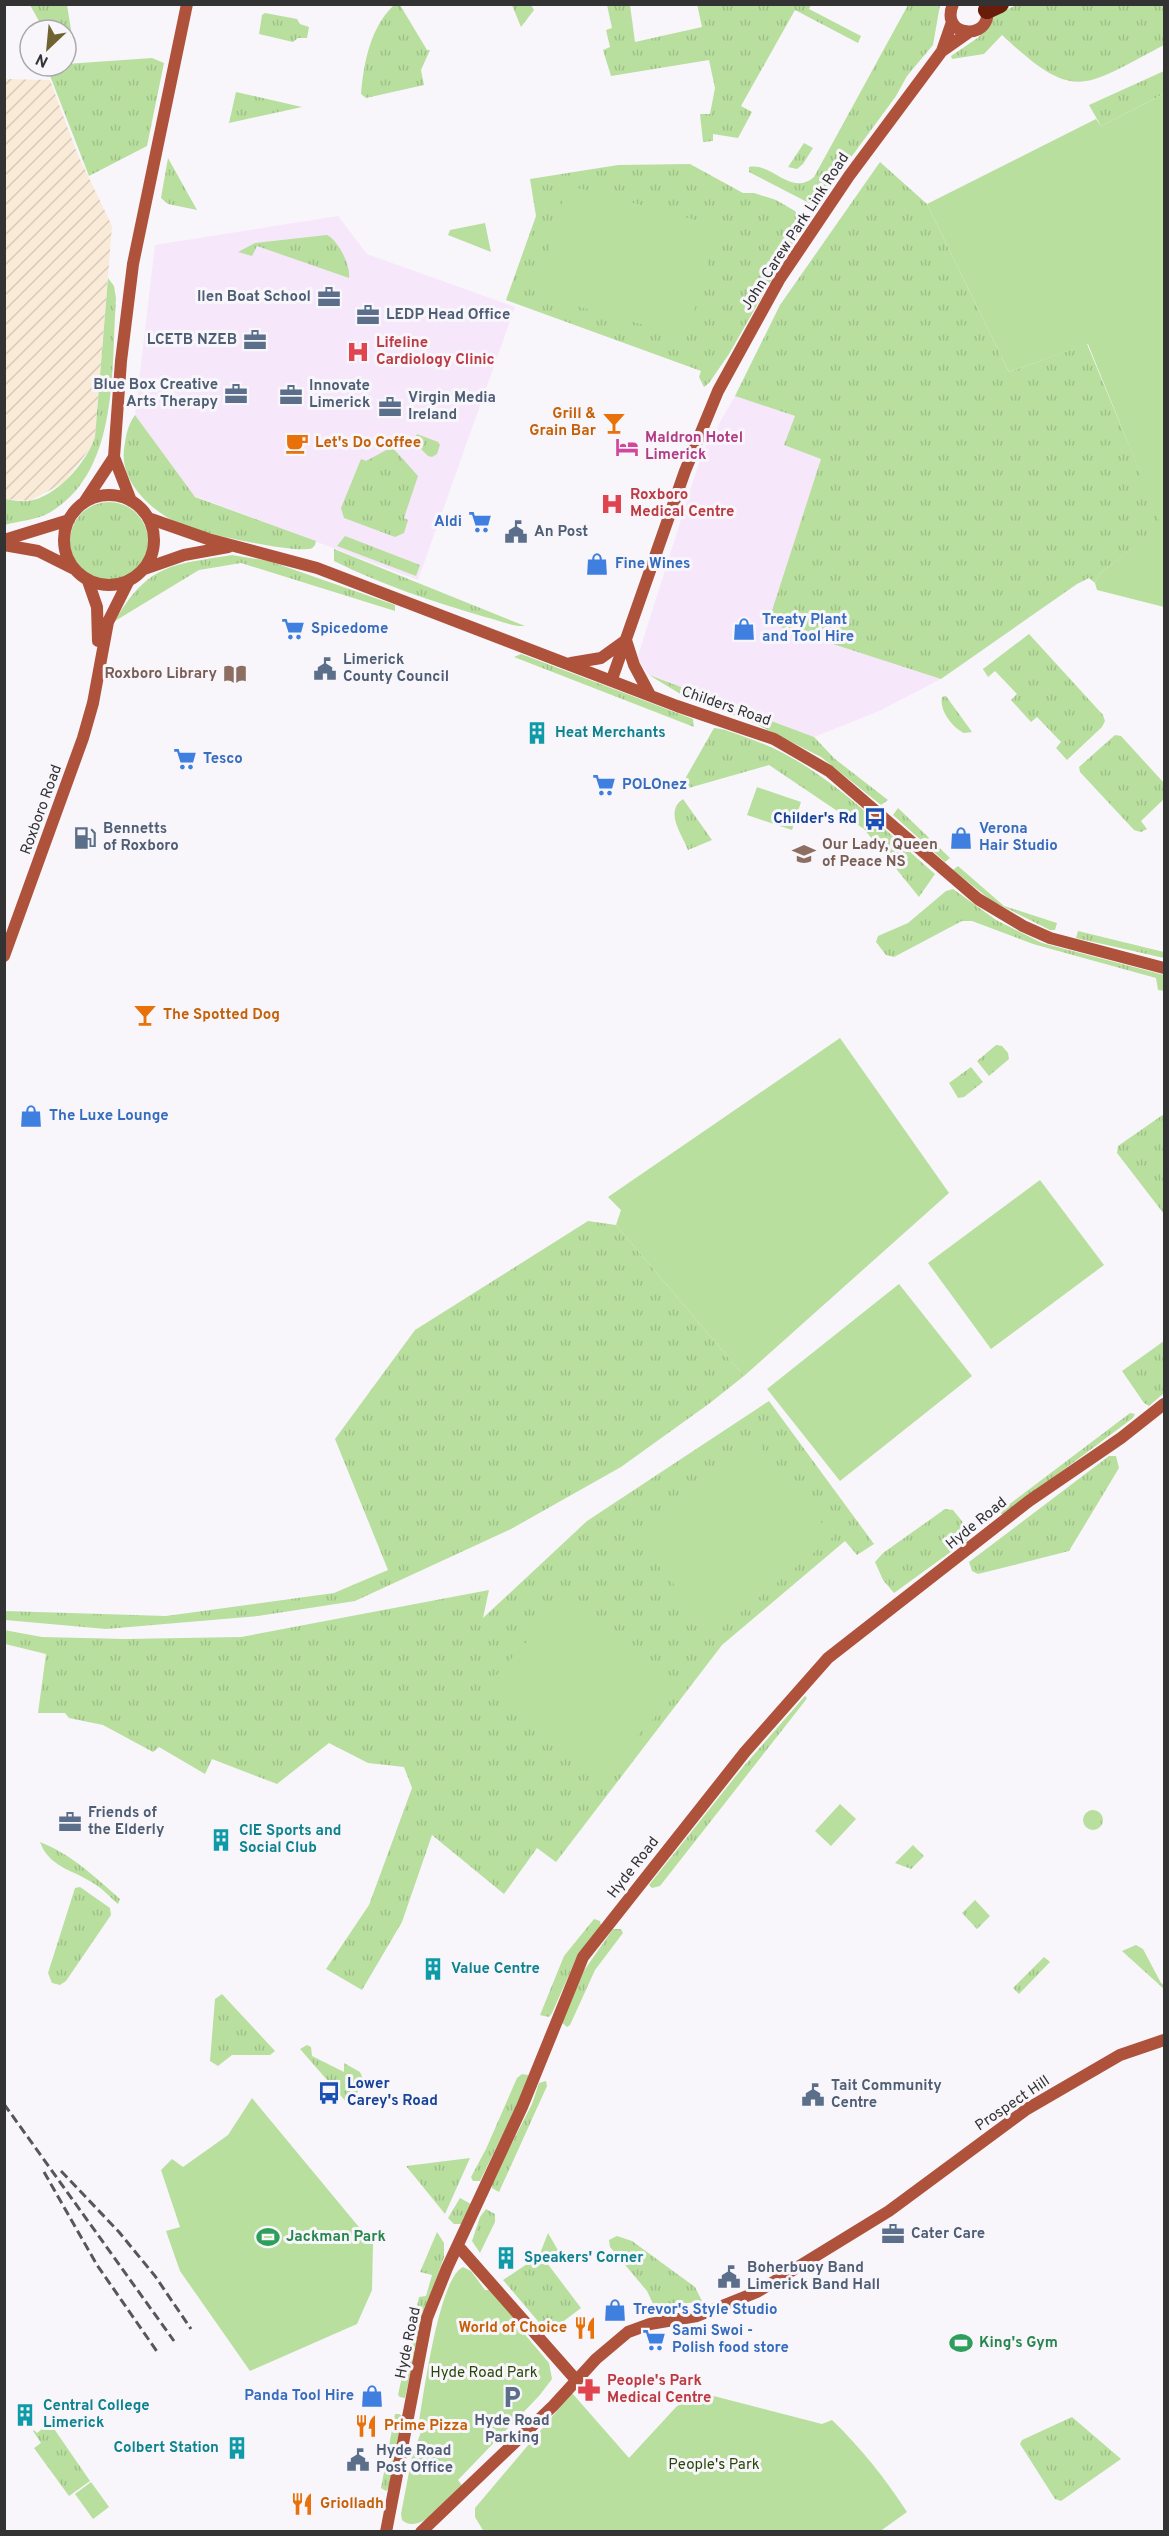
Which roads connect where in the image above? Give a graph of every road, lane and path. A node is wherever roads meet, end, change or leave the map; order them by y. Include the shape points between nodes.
1 (187, 4) edge
2 (952, 4) edge
3 (990, 6) edge
4 (952, 22) junction
5 (969, 32) junction
6 (942, 51) junction
7 (114, 457) junction
8 (131, 501) junction
9 (82, 504) junction
10 (148, 518) junction
11 (69, 520) junction
12 (4, 540) edge
13 (4, 545) edge
14 (235, 547) junction
15 (74, 569) junction
16 (144, 569) junction
17 (88, 581) junction
18 (128, 582) junction
19 (626, 640) junction
20 (569, 663) junction
21 (98, 671) junction
22 (612, 679) junction
23 (650, 695) junction
24 (4, 956) edge
25 (1164, 968) edge
26 (1164, 1404) edge
27 (1164, 2040) edge
28 (458, 2246) junction
29 (576, 2381) junction
30 (388, 2530) edge
31 (421, 2532) edge

1 - 7 main road via 133,264
2 - 4 main road, John Carew Park Link Road
3 - 5 main road, John Carew Park Link Road via 981,27
4 - 5 main road via 959,30
4 - 6 main road, John Carew Park Link Road
5 - 6 main road, John Carew Park Link Road
6 - 19 main road, John Carew Park Link Road via 821,216 740,349 685,471
7 - 8 main road
7 - 9 main road
8 - 9 main road via 106,495
8 - 10 main road
9 - 11 main road
10 - 14 main road, Childers Road
10 - 16 main road via 154,544
11 - 12 main road
11 - 15 main road via 65,548
13 - 15 main road via 38,551
14 - 16 main road, Childers Road via 184,555
14 - 20 main road, Childers Road via 316,567
15 - 17 main road
16 - 18 main road
17 - 18 main road via 108,586
17 - 21 main road, Roxboro Road via 98,607
18 - 21 main road, Roxboro Road via 108,622
19 - 20 main road via 601,658
19 - 22 main road, John Carew Park Link Road
19 - 23 main road
20 - 22 main road, Childers Road
21 - 24 main road, Roxboro Road via 83,738
22 - 23 main road, Childers Road
23 - 25 main road, Childers Road via 804,754 883,815 978,899 1023,926 1057,940
26 - 28 main road, Hyde Road via 1029,1501 841,1647 752,1744 583,1957 522,2107
27 - 29 main road, Prospect Hill via 1120,2055 1027,2109 889,2211 745,2298 697,2316 628,2332
28 - 29 main road
28 - 30 main road, Hyde Road via 428,2318
29 - 31 main road, Prospect Hill

